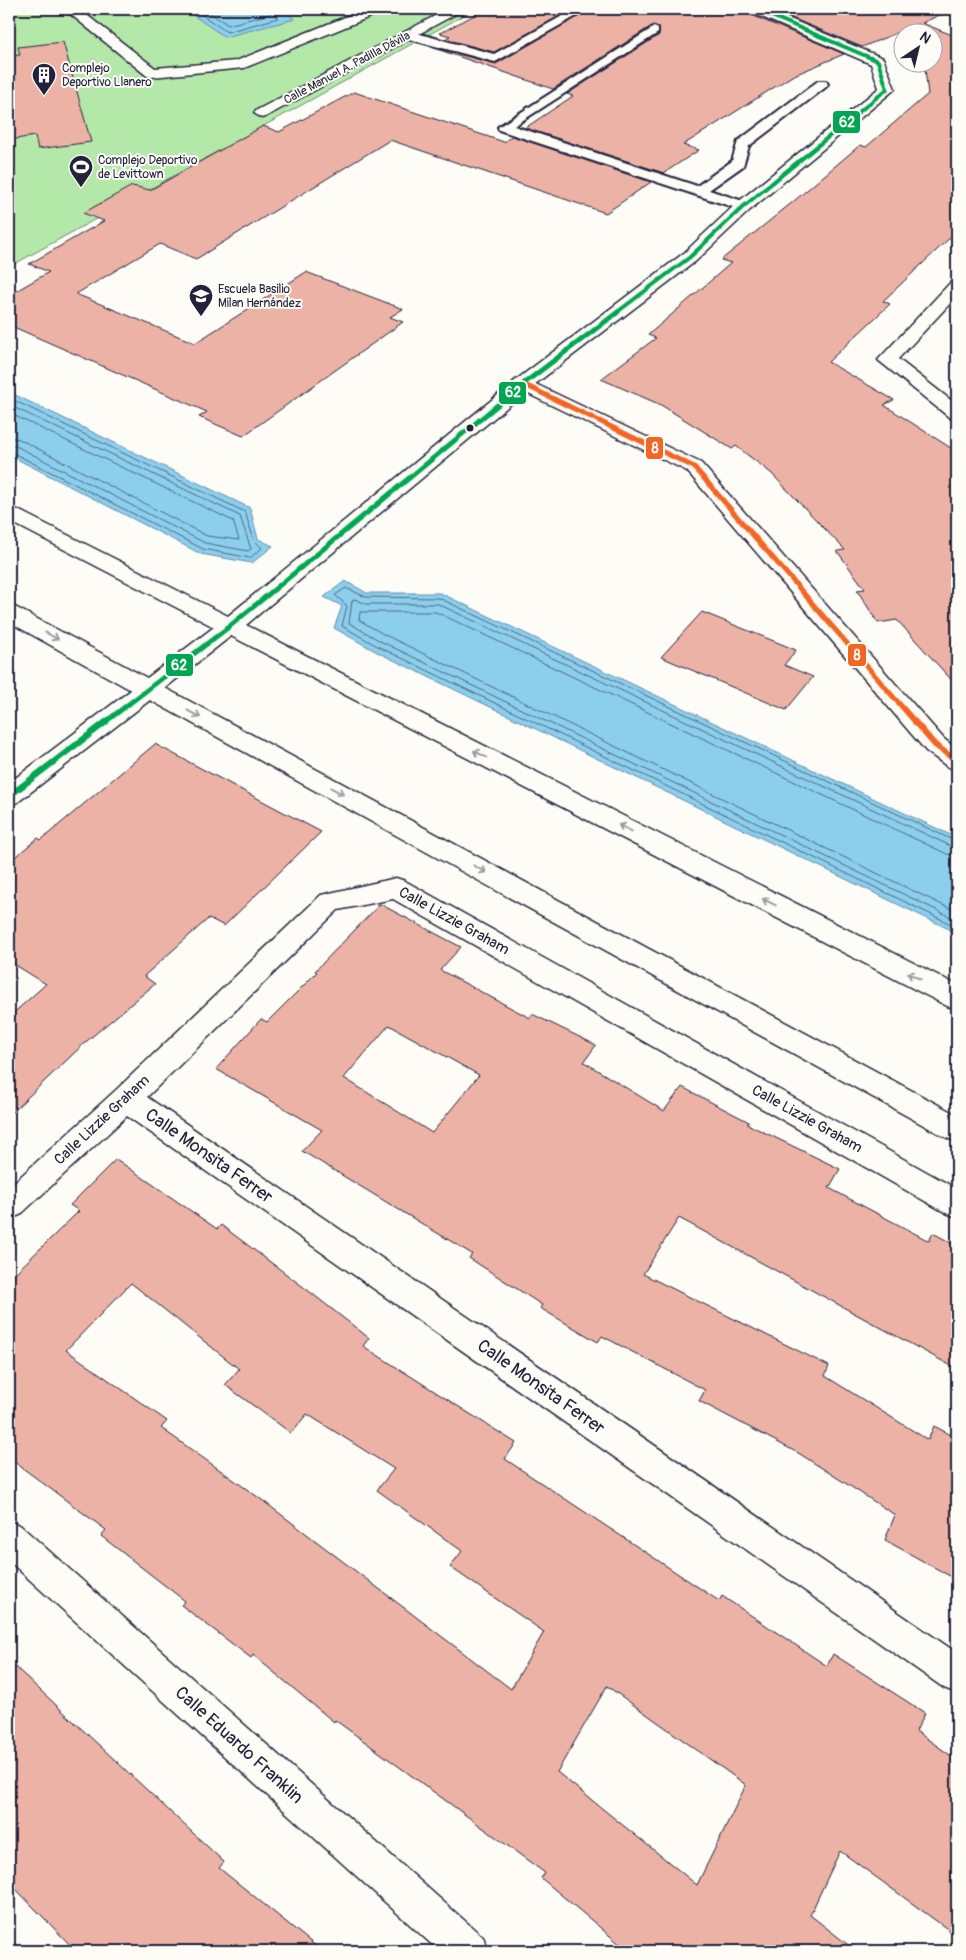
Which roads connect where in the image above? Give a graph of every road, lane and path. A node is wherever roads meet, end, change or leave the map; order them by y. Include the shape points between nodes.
1 (71, 9) edge
2 (376, 9) edge
3 (458, 9) edge
4 (583, 9) edge
5 (755, 9) edge
6 (654, 31) dead end
7 (409, 35) junction
8 (822, 84) dead end
9 (262, 113) dead end
10 (699, 191) junction
11 (744, 206) junction
12 (957, 286) edge
13 (523, 384) junction
14 (957, 414) edge
15 (9, 513) edge
16 (9, 613) edge
17 (230, 626) junction
18 (148, 688) junction
19 (957, 761) edge
20 (9, 796) edge
21 (957, 998) edge
22 (126, 1099) junction
23 (957, 1129) edge
24 (957, 1204) edge
25 (9, 1206) edge
26 (9, 1538) edge
27 (957, 1675) edge
28 (469, 1951) edge

1 - 2 street via 152,73 239,65
3 - 7 street, Calle Manuel A. Padilla Dávila
4 - 7 lane via 495,58
5 - 11 street via 878,60 887,89
6 - 10 lane via 504,127
7 - 9 street, Calle Manuel A. Padilla Dávila
8 - 10 lane via 743,144 738,163
10 - 11 lane
11 - 13 street via 690,256
12 - 14 street via 887,360
13 - 17 street
13 - 19 street via 694,467 935,745
15 - 17 street
16 -> 18 street
17 - 18 street
21 -> 17 street
18 - 20 street
18 -> 23 street
22 - 24 street, Calle Lizzie Graham via 330,902 396,888
22 - 25 street, Calle Lizzie Graham
22 - 27 street, Calle Monsita Ferrer
26 - 28 street, Calle Eduardo Franklin

